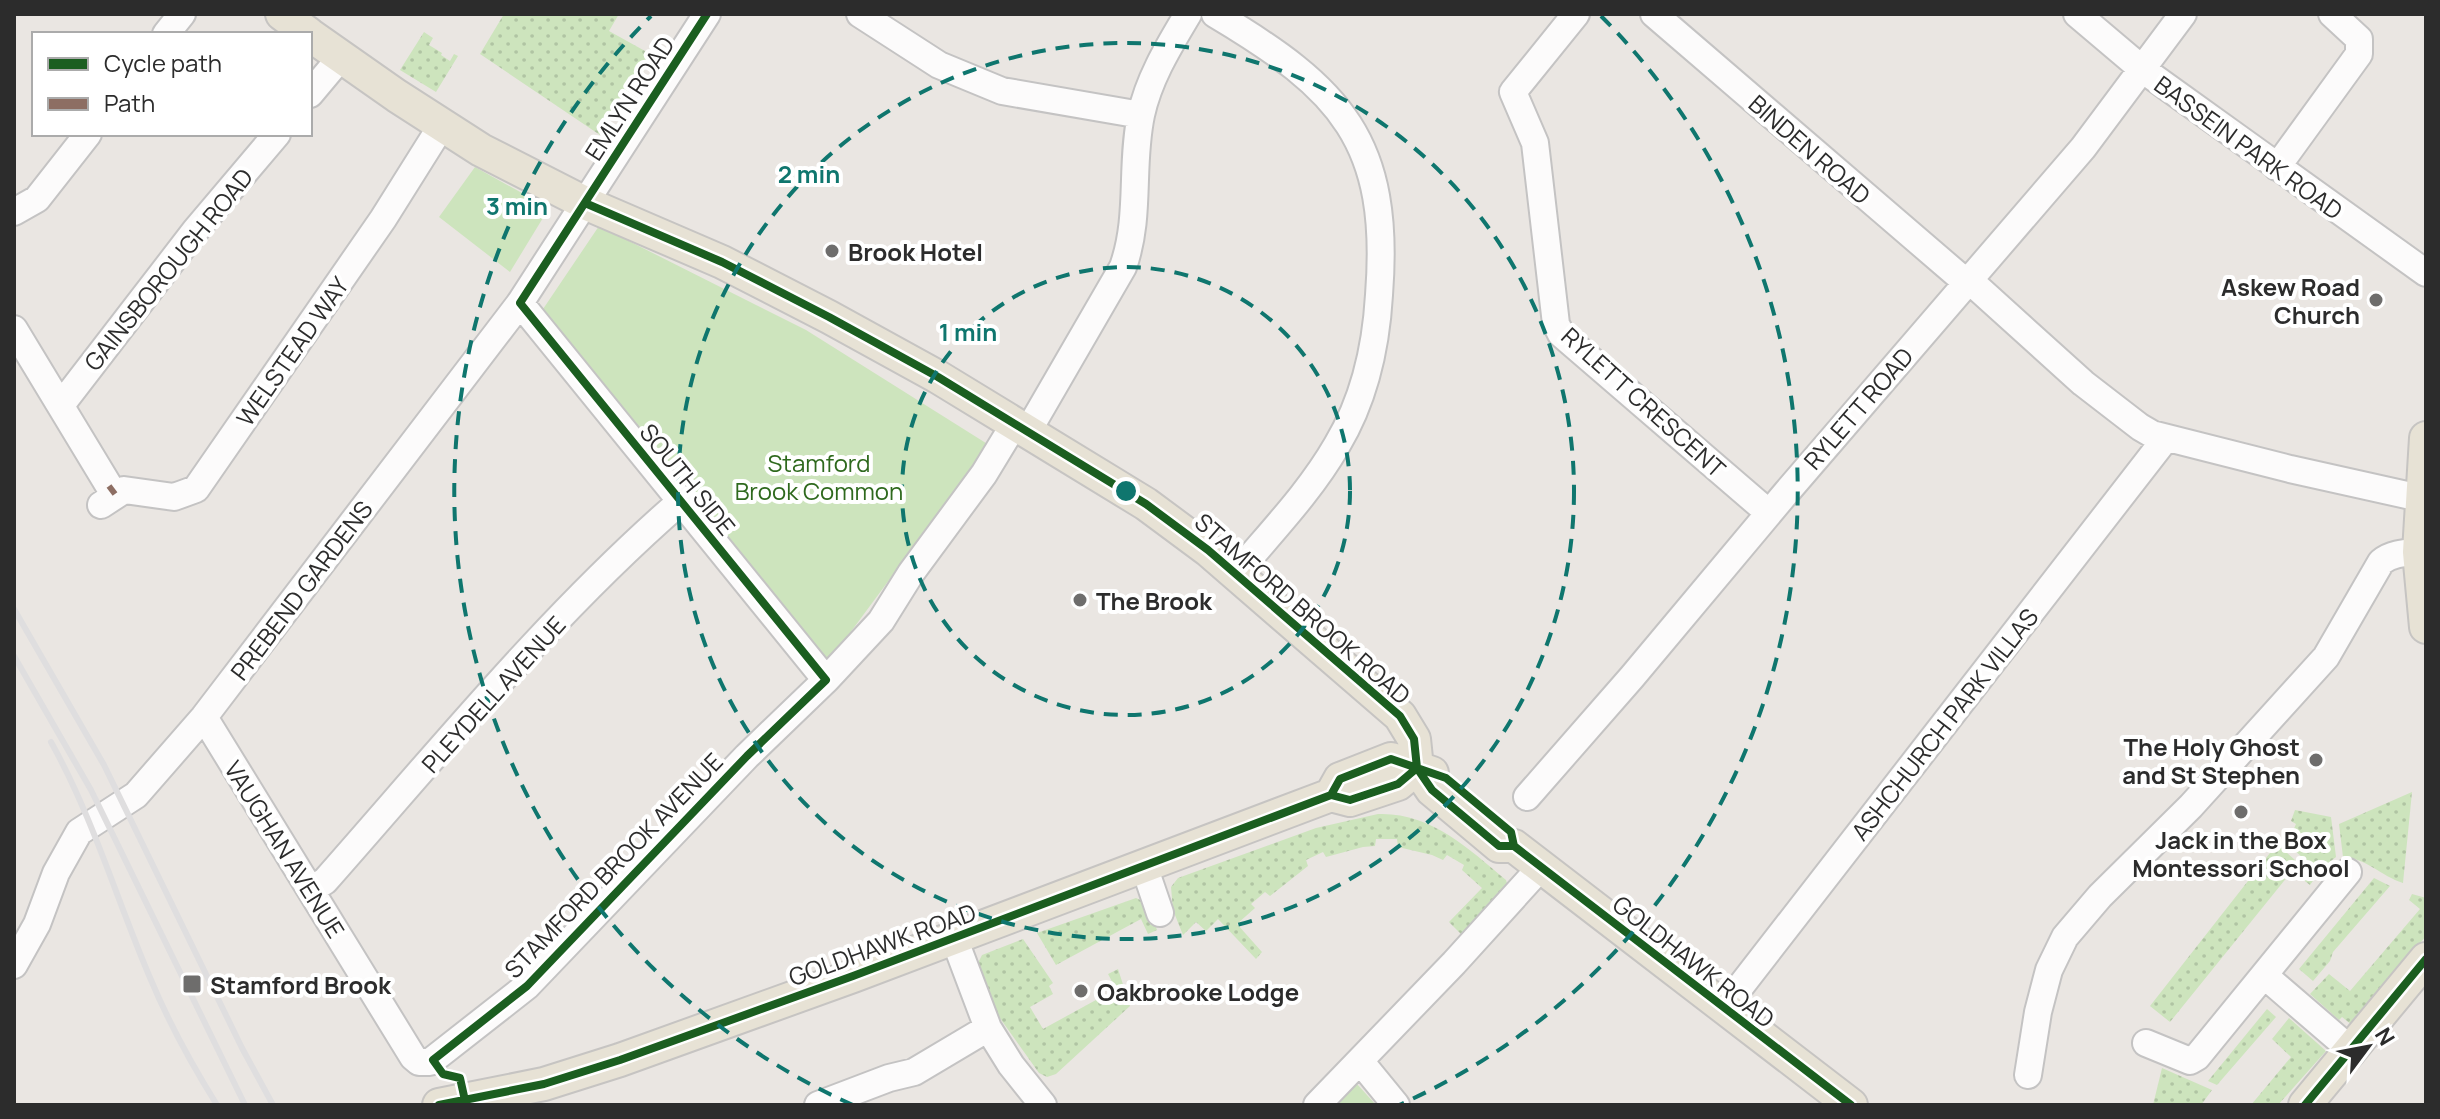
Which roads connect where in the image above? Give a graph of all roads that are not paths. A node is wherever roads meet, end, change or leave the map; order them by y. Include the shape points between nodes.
1 (182, 14) edge
2 (707, 14) edge
3 (860, 14) edge
4 (1188, 14) edge
5 (1215, 14) edge
6 (1576, 14) edge
7 (1654, 14) edge
8 (2077, 14) edge
9 (2183, 14) edge
10 (2332, 14) edge
11 (168, 32) edge
12 (312, 34) edge
13 (341, 57) junction
14 (2142, 69) junction
15 (312, 92) edge
16 (1141, 115) junction
17 (436, 121) junction
18 (86, 136) edge
19 (275, 136) edge
20 (2277, 167) junction
21 (585, 203) junction
22 (14, 212) edge
23 (2426, 273) edge
24 (1968, 282) junction
25 (520, 303) junction
26 (14, 329) edge
27 (61, 405) junction
28 (1022, 427) junction
29 (2166, 438) junction
30 (2425, 452) edge
31 (2420, 498) junction
32 (680, 502) junction
33 (1769, 513) junction
34 (2421, 566) edge
35 (1236, 574) junction
36 (2426, 627) edge
37 (826, 680) junction
38 (204, 717) junction
39 (1417, 768) junction
40 (1527, 797) dead end
41 (1144, 866) junction
42 (1541, 867) junction
43 (2348, 872) dead end
44 (311, 890) junction
45 (1160, 913) dead end
46 (954, 938) junction
47 (14, 965) edge
48 (2424, 968) edge
49 (2265, 976) junction
50 (1723, 1009) junction
51 (988, 1028) junction
52 (2146, 1043) dead end
53 (2351, 1050) junction
54 (1360, 1061) junction
55 (419, 1062) joint
56 (2028, 1075) dead end
57 (439, 1105) edge
58 (818, 1105) edge
59 (1043, 1105) edge
60 (1317, 1105) edge
61 (1396, 1105) edge
62 (1851, 1105) edge
63 (2305, 1105) edge

1 - 11 street
2 - 21 street, EMLYN ROAD
3 - 16 street via 939,65 1002,91
4 - 16 street, STAMFORD BROOK AVENUE via 1155,72
5 - 35 street via 1312,79 1345,120 1372,174 1382,241 1376,330 1356,408 1329,459
6 - 33 street, RYLETT CRESCENT via 1513,92 1535,143 1556,324 1561,334
7 - 24 street, BINDEN ROAD
8 - 14 street, BASSEIN PARK ROAD
9 - 14 street, RYLETT ROAD
10 - 20 street via 2359,39 2359,54
12 - 13 main road, STAMFORD BROOK ROAD
13 - 15 street
13 - 17 main road, STAMFORD BROOK ROAD
14 - 20 street, BASSEIN PARK ROAD
14 - 24 street, RYLETT ROAD via 2083,148
16 - 28 street, STAMFORD BROOK AVENUE via 1131,244 1113,287
17 - 21 main road, STAMFORD BROOK ROAD
17 - 27 street, WELSTEAD WAY via 383,219 196,489 174,497 124,490 105,495
18 - 22 street via 37,199
19 - 27 street, GAINSBOROUGH ROAD
20 - 23 street, BASSEIN PARK ROAD
21 - 25 street, PREBEND GARDENS
21 - 28 main road, STAMFORD BROOK ROAD via 722,262
24 - 29 street, BINDEN ROAD via 2083,383 2140,427
24 - 33 street, RYLETT ROAD
25 - 32 street, SOUTH SIDE
25 - 38 street, PREBEND GARDENS
26 - 27 street
28 - 35 main road, STAMFORD BROOK ROAD via 1146,504
28 - 37 street, STAMFORD BROOK AVENUE via 881,621
29 - 31 street, BINDEN ROAD
29 - 50 street, ASHCHURCH PARK VILLAS
30 - 31 main road
31 - 34 main road
32 - 37 street, SOUTH SIDE
32 - 44 street, PLEYDELL AVENUE via 527,653 325,881
33 - 40 street, RYLETT ROAD
34 - 36 main road
34 - 56 street via 2396,554 2381,562 2326,657 2065,937 2049,970
35 - 39 main road, STAMFORD BROOK ROAD via 1400,716 1414,739
37 - 55 street, STAMFORD BROOK AVENUE via 527,986 433,1060
38 - 44 street, VAUGHAN AVENUE
38 - 47 street, PREBEND GARDENS via 136,795 79,832
39 - 41 main road, GOLDHAWK ROAD via 1398,784 1350,800 1331,795
39 - 42 main road, GOLDHAWK ROAD via 1432,790 1499,846 1514,846
41 - 45 street
41 - 46 main road, GOLDHAWK ROAD
42 - 50 main road, GOLDHAWK ROAD
42 - 54 street via 1448,958
43 - 49 street
44 - 55 street, VAUGHAN AVENUE
46 - 51 street
46 - 57 main road, GOLDHAWK ROAD via 571,1076
48 - 53 main road
49 - 52 street via 2190,1061
49 - 53 street
50 - 62 main road, GOLDHAWK ROAD
51 - 58 street via 914,1072
51 - 59 street
53 - 63 main road
54 - 60 street
54 - 61 street

